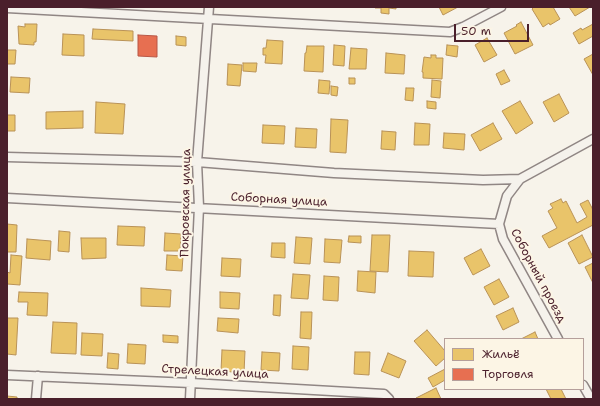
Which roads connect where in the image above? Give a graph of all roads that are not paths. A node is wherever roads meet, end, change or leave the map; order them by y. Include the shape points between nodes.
1 (209, 7) edge
2 (501, 7) edge
3 (7, 8) edge
4 (208, 19) junction
5 (593, 139) edge
6 (7, 157) edge
7 (197, 162) junction
8 (520, 179) junction
9 (7, 198) edge
10 (199, 207) junction
11 (499, 224) junction
12 (557, 338) edge
13 (7, 375) edge
14 (38, 376) junction
15 (191, 383) junction
16 (584, 387) edge
17 (36, 399) edge
18 (190, 399) edge
19 (389, 399) edge
20 (591, 399) edge

1 - 4 street, Покровская улица
2 - 4 street via 450,32
3 - 4 street
4 - 7 street, Покровская улица
5 - 8 street
6 - 7 street
7 - 8 street via 483,180
7 - 10 street, Покровская улица
8 - 11 street via 507,196
9 - 10 street, Соборная улица
10 - 11 street, Соборная улица
10 - 15 street, Покровская улица
11 - 12 street, Соборный проезд via 503,239
13 - 14 street, Стрелецкая улица
14 - 15 street, Стрелецкая улица
14 - 17 street
15 - 18 street, Покровская улица
15 - 19 street, Стрелецкая улица via 384,394
16 - 20 street

